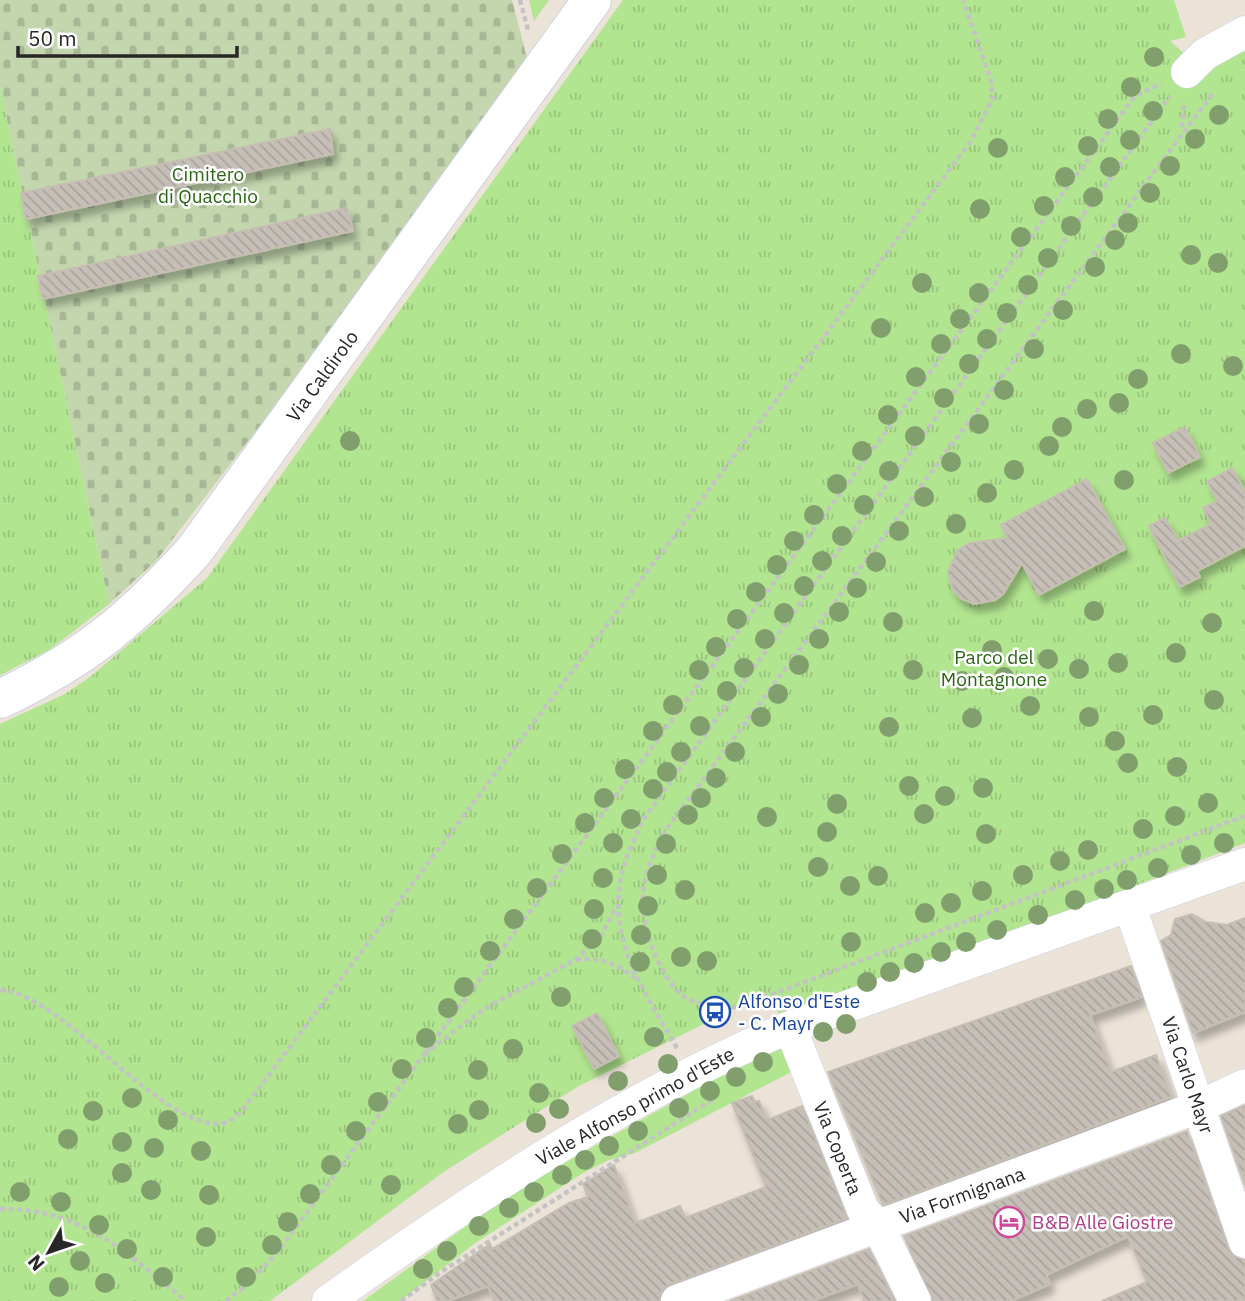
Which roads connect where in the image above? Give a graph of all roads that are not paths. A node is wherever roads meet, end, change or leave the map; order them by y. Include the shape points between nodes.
1 (592, 0) edge
2 (1245, 32) edge
3 (1186, 72) dead end
4 (0, 699) edge
5 (1245, 864) edge
6 (1130, 907) junction
7 (790, 1027) junction
8 (1245, 1085) edge
9 (1198, 1107) junction
10 (878, 1226) junction
11 (1245, 1242) edge
12 (328, 1301) edge
13 (677, 1301) edge
14 (915, 1301) edge

1 - 4 main road, Via Caldirolo via 194,551 113,633 78,658
2 - 3 street via 1205,54
5 - 6 street, Viale Alfonso primo d'Este
6 - 7 street, Viale Alfonso primo d'Este
6 - 9 street, Via Carlo Mayr
7 - 10 street, Via Coperta via 863,1210
7 - 12 street, Viale Alfonso primo d'Este via 691,1071 497,1183
8 - 9 street, Via Formignana
9 - 10 street, Via Formignana
9 - 11 street, Via Carlo Mayr
10 - 13 street, Via Formignana
10 - 14 street, Via Coperta

